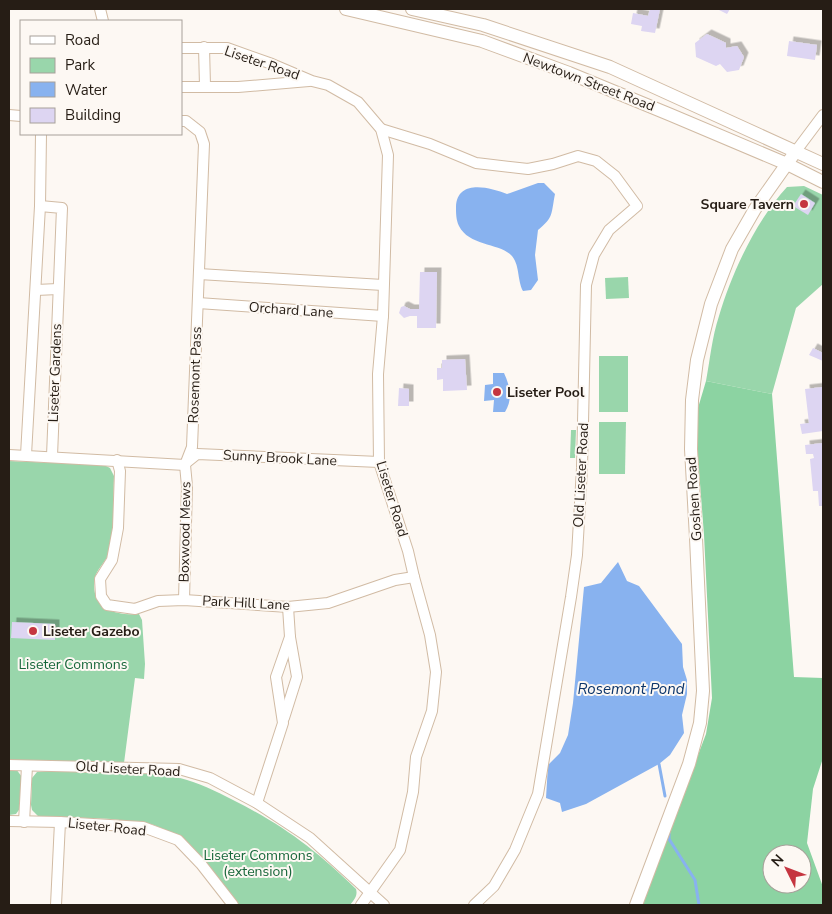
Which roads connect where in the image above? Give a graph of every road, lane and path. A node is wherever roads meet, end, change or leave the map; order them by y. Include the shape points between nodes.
1 (346, 9) edge
2 (412, 9) edge
3 (204, 47) junction
4 (182, 48) edge
5 (568, 53) junction
6 (565, 72) junction
7 (312, 81) junction
8 (182, 86) edge
9 (205, 86) junction
10 (823, 115) edge
11 (182, 121) edge
12 (381, 129) junction
13 (41, 135) edge
14 (796, 151) junction
15 (786, 164) junction
16 (823, 164) edge
17 (823, 182) edge
18 (40, 206) junction
19 (199, 274) junction
20 (383, 285) junction
21 (58, 289) junction
22 (36, 290) junction
23 (198, 303) junction
24 (383, 316) junction
25 (9, 455) edge
26 (26, 455) junction
27 (52, 456) junction
28 (117, 460) junction
29 (379, 462) junction
30 (185, 464) junction
31 (414, 578) junction
32 (184, 600) junction
33 (288, 607) junction
34 (290, 638) junction
35 (283, 722) junction
36 (9, 765) edge
37 (27, 766) junction
38 (256, 803) junction
39 (9, 821) edge
40 (24, 822) junction
41 (60, 822) junction
42 (369, 892) junction
43 (56, 905) edge
44 (233, 905) edge
45 (361, 905) edge
46 (384, 905) edge
47 (474, 905) edge
48 (636, 905) edge

1 - 6 main road, Newtown Street Road via 482,41
2 - 5 main road, Newtown Street Road via 483,25
3 - 4 street, Liseter Road
3 - 7 street, Liseter Road via 227,48
3 - 9 street
5 - 6 main road
5 - 14 main road, Newtown Street Road via 610,67
6 - 15 main road, Newtown Street Road
7 - 9 street, Liseter Road
7 - 12 street, Liseter Road via 328,85 358,102
8 - 9 street, Liseter Road
10 - 14 street, Goshen Road
11 - 19 street, Rosemont Pass via 186,120 200,132 204,144
12 - 20 street, Liseter Road via 388,155
12 - 47 street, Old Liseter Road via 476,163 528,169 578,156 596,161 615,176 636,206 609,230 594,255 586,285 577,555 538,794 515,850 494,886
13 - 18 street, Liseter Gardens
14 - 15 main road, Goshen Road
14 - 16 main road, Newtown Street Road
15 - 17 main road, Newtown Street Road
15 - 48 main road, Goshen Road via 732,249 711,304 697,360 690,449 697,548 702,691 700,723 689,764
18 - 21 street, Liseter Gardens via 62,208
18 - 22 street, Liseter Gardens
19 - 20 street
19 - 23 street, Rosemont Pass
20 - 24 street, Liseter Road
21 - 22 street
21 - 27 street, Liseter Gardens
22 - 26 street, Liseter Gardens
23 - 24 street, Orchard Lane
23 - 30 street, Rosemont Pass via 192,448
24 - 29 street, Liseter Road via 378,374
25 - 26 street
26 - 27 street
27 - 28 street
28 - 30 street
28 - 32 street, Park Hill Lane via 120,471 118,528 112,560 100,579 102,596 107,605 135,609 158,601
29 - 30 street, Sunny Brook Lane via 198,454
29 - 31 street, Liseter Road
30 - 32 street, Boxwood Mews
31 - 33 street, Park Hill Lane via 395,580 328,603
31 - 42 street, Liseter Road via 430,635 436,672 432,711 416,757 413,792 400,850
32 - 33 street, Park Hill Lane
33 - 34 street
34 - 35 street via 297,677
34 - 35 street via 276,677
35 - 38 street
36 - 37 street, Old Liseter Road
37 - 38 street, Old Liseter Road via 179,769 210,778
37 - 40 street
38 - 42 street, Old Liseter Road via 310,838
39 - 40 street, Liseter Road
40 - 41 street, Liseter Road
41 - 43 street
41 - 44 street, Liseter Road via 143,827 178,840 202,864
42 - 45 street, Liseter Road
42 - 46 street, Old Liseter Road

